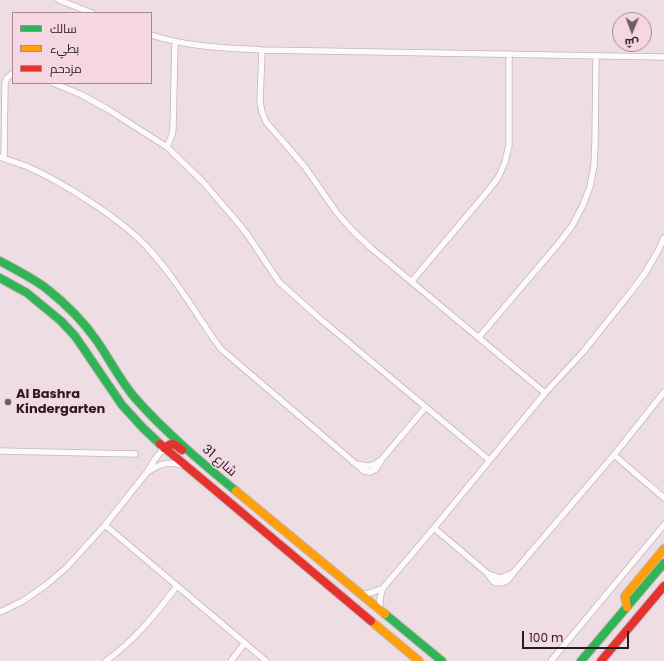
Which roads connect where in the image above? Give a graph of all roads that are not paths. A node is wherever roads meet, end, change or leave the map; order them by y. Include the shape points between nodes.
1 (59, 0) edge
2 (89, 12) edge
3 (152, 35) edge
4 (176, 42) junction
5 (262, 50) junction
6 (509, 54) junction
7 (596, 56) junction
8 (664, 57) edge
9 (12, 74) edge
10 (55, 84) edge
11 (167, 147) junction
12 (2, 158) edge
13 (664, 238) edge
14 (0, 261) edge
15 (0, 278) edge
16 (412, 282) junction
17 (479, 337) junction
18 (664, 392) edge
19 (545, 393) junction
20 (425, 408) junction
21 (164, 448) junction
22 (0, 451) edge
23 (135, 454) dead end
24 (614, 455) junction
25 (489, 460) junction
26 (187, 467) junction
27 (209, 469) junction
28 (148, 471) junction
29 (664, 498) edge
30 (105, 525) junction
31 (664, 525) edge
32 (434, 528) junction
33 (664, 549) edge
34 (664, 563) edge
35 (177, 586) junction
36 (664, 586) edge
37 (383, 588) junction
38 (362, 595) junction
39 (626, 607) junction
40 (380, 610) junction
41 (0, 612) edge
42 (245, 643) junction
43 (106, 661) edge
44 (231, 661) edge
45 (266, 661) edge
46 (419, 661) edge
47 (442, 661) edge
48 (551, 661) edge
49 (581, 661) edge
50 (601, 661) edge

1 - 2 street
3 - 4 street
4 - 5 street via 208,47
4 - 11 street via 173,129
5 - 6 street
5 - 16 street via 260,102 266,122 305,167 353,231
6 - 7 street
6 - 16 street via 509,145 505,162 498,178
7 - 8 street
7 - 17 street via 594,166 590,187 582,207 568,232
9 - 12 street via 5,83
10 - 11 street via 109,110
11 - 20 street via 203,182 234,218 279,282
12 - 20 street via 25,166 71,189 128,229 163,266 221,349 364,471 376,469
13 - 19 street via 645,273 630,293 583,352
14 - 27 street, شارع 31 via 46,288 67,306 88,329 136,398
15 - 21 street, شارع 31 via 27,293 61,321 79,341 122,405
16 - 17 street
17 - 19 street
18 - 24 street
19 - 25 street
20 - 25 street
21 - 26 street, شارع 31
21 - 27 street via 174,444
21 - 28 street
22 - 23 street
24 - 29 street
24 - 32 street via 509,580 502,583 494,582 487,573
25 - 32 street
26 - 28 street via 166,463
26 - 46 street, شارع 31
27 - 38 street, شارع 31
28 - 30 street
30 - 35 street
30 - 41 street via 68,567 23,601
31 - 48 street
32 - 37 street
33 - 39 street via 625,596
34 - 39 street
35 - 42 street
35 - 43 street via 155,616
36 - 50 street
37 - 38 street
37 - 40 street
38 - 40 street, شارع 31
39 - 49 street
40 - 47 street, شارع 31
42 - 44 street
42 - 45 street

